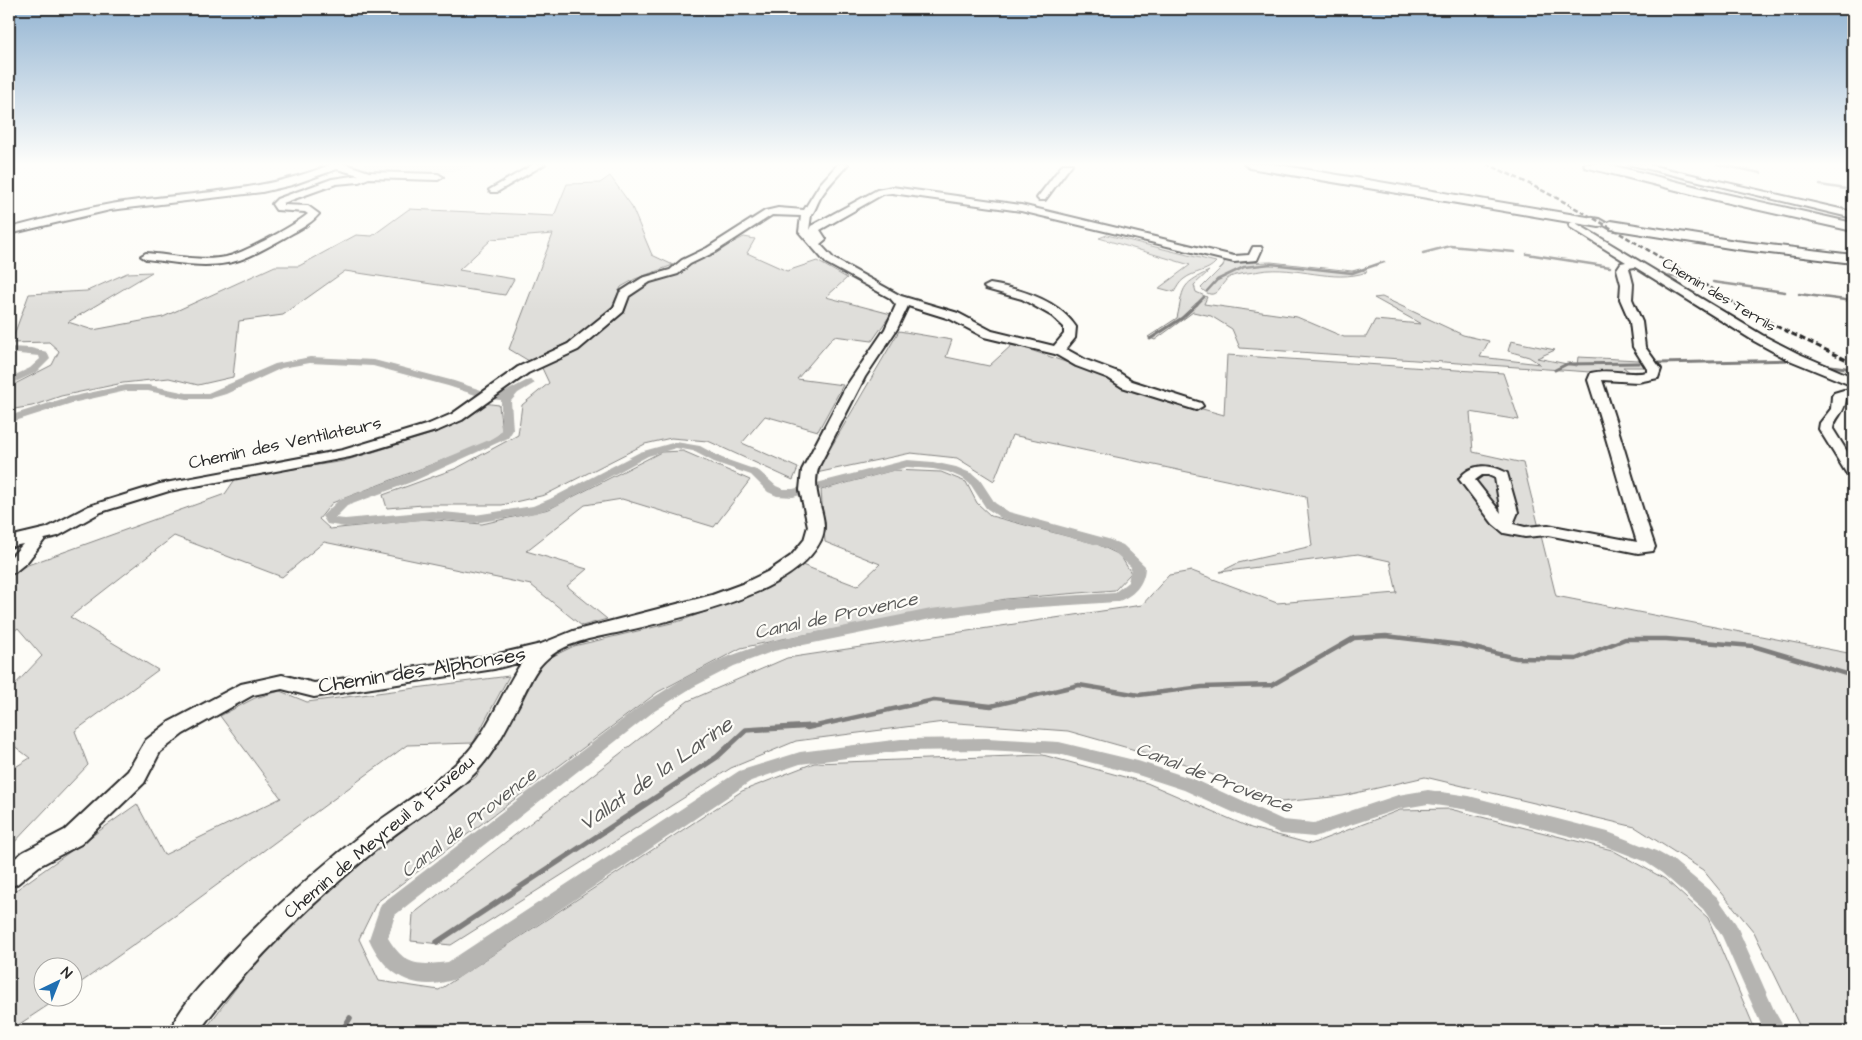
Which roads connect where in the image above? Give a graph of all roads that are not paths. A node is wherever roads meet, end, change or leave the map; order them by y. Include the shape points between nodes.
1 (89, 213) edge
2 (313, 213) edge
3 (771, 213) edge
4 (787, 213) edge
5 (809, 213) edge
6 (842, 213) edge
7 (1040, 213) edge
8 (1542, 213) edge
9 (1776, 213) edge
10 (1796, 213) edge
11 (1801, 213) edge
12 (807, 216) junction
13 (832, 218) junction
14 (1570, 221) junction
15 (1853, 224) edge
16 (9, 231) edge
17 (1853, 231) edge
18 (813, 243) junction
19 (1257, 249) dead end
20 (146, 256) dead end
21 (1853, 260) edge
22 (1637, 264) junction
23 (990, 287) dead end
24 (897, 298) junction
25 (1057, 350) junction
26 (1853, 382) edge
27 (1853, 394) edge
28 (1196, 406) dead end
29 (1853, 473) edge
30 (96, 509) junction
31 (1504, 526) dead end
32 (9, 536) edge
33 (38, 537) junction
34 (9, 542) edge
35 (9, 568) edge
36 (546, 649) junction
37 (9, 877) edge
38 (183, 1031) edge

1 - 16 street
2 - 20 street via 309,220 235,258
3 - 30 street, Chemin des Ventilateurs via 674,272 646,280 624,294 619,309 573,347 523,370 457,417 368,448 166,487
4 - 12 street, Chemin des Ventilateurs
5 - 12 street
6 - 13 street
7 - 19 street via 1234,259 1253,258
8 - 14 main road
9 - 17 highway
10 - 15 highway
11 - 15 highway
12 - 13 street, Chemin des Ventilateurs
12 - 18 street via 804,232
13 - 18 street via 814,229 820,240
14 - 21 main road
14 - 22 street, Chemin des Terrils
18 - 24 street via 830,261
22 - 26 street, Chemin des Terrils via 1770,345
22 - 31 street via 1625,265 1623,269 1626,299 1636,322 1642,353 1654,369 1654,375 1638,378 1598,375 1595,380 1647,547 1638,548 1548,530 1525,532
23 - 25 street via 1026,296 1065,321 1070,334
24 - 25 street via 954,316 988,334
24 - 36 street, Chemin de Meyreuil à Fuveau via 902,306 897,318 835,420 807,487 817,529 812,542 801,555 767,580 719,600 584,635
25 - 28 street via 1127,384
27 - 29 street via 1839,396 1838,409 1826,429
30 - 32 street
30 - 33 street, Chemin des Ventilateurs
33 - 34 street, Chemin des Ventilateurs
33 - 35 street
36 - 37 street, Chemin des Alphonses via 494,662 314,690 282,682 248,689 176,728 153,746 136,777 73,837 31,859
36 - 38 street, Chemin de Meyreuil à Fuveau via 524,673 498,726 466,768 378,834 316,886 252,948

